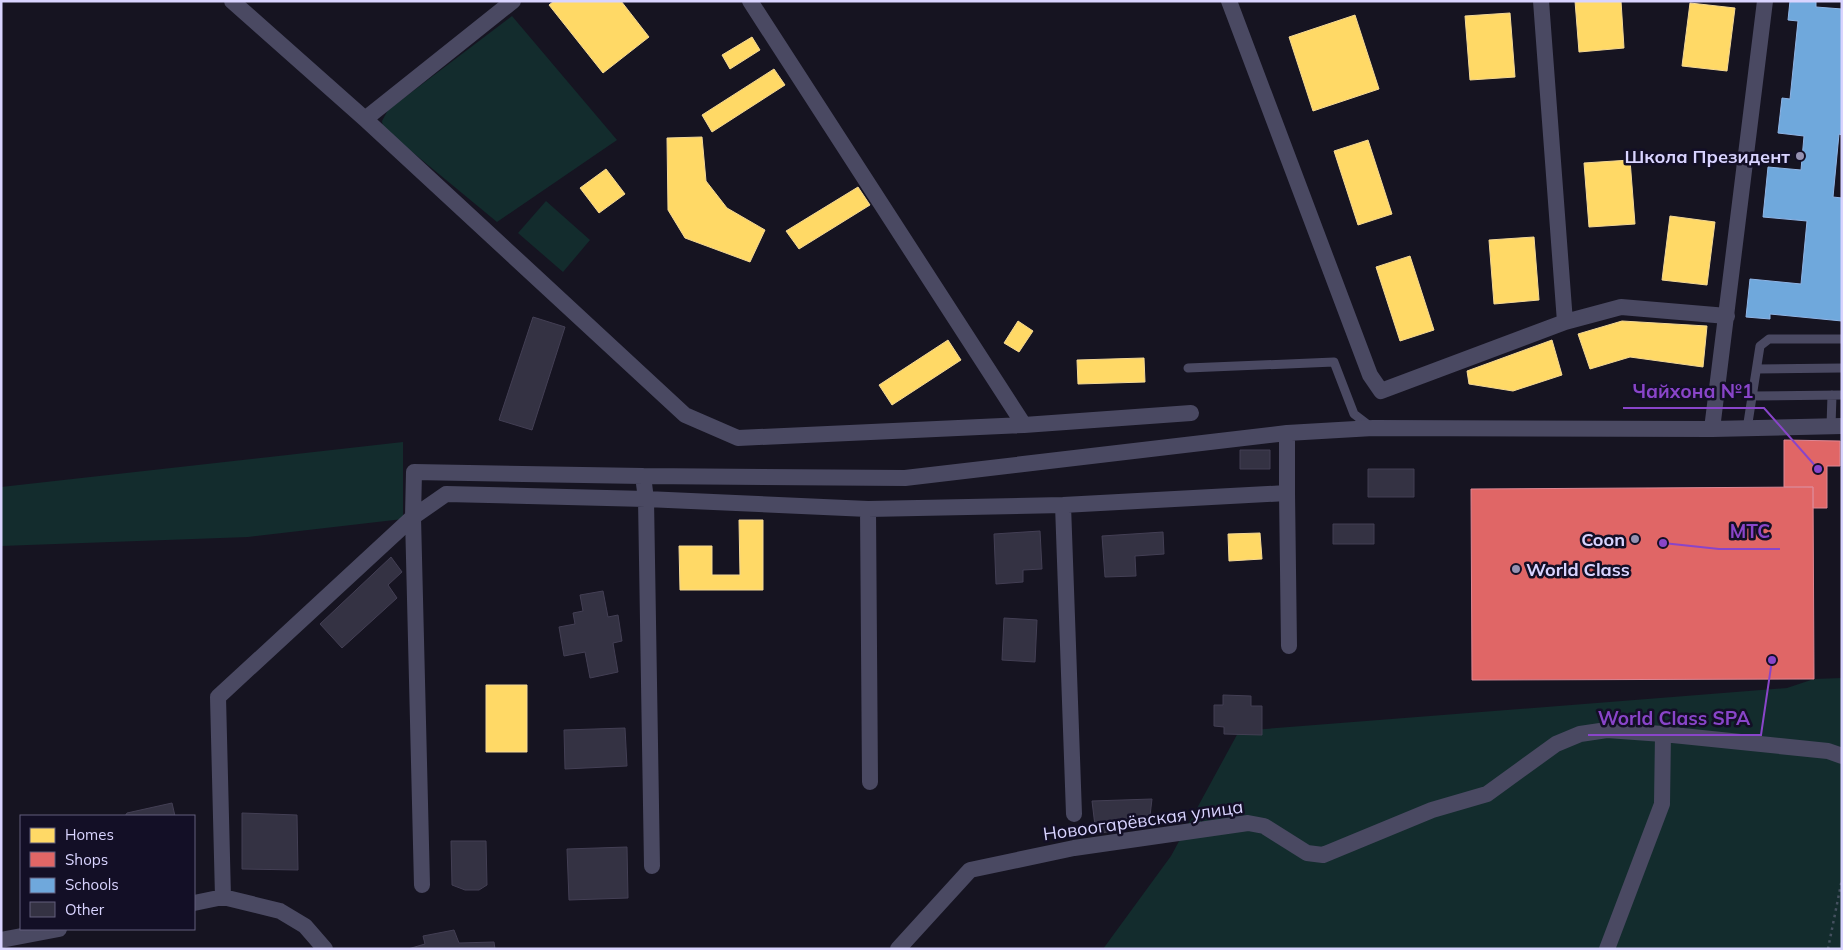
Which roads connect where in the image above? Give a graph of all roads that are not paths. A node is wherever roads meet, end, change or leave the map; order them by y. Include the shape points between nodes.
1 (232, 1) edge
2 (513, 1) edge
3 (750, 1) edge
4 (1229, 1) edge
5 (1541, 1) edge
6 (1765, 1) edge
7 (365, 119) junction
8 (1727, 316) junction
9 (1565, 322) junction
10 (1842, 340) edge
11 (1188, 368) dead end
12 (1842, 368) edge
13 (1757, 369) junction
14 (1837, 395) edge
15 (1752, 396) junction
16 (1191, 413) dead end
17 (1024, 425) junction
18 (1836, 426) edge
19 (1373, 428) junction
20 (1712, 429) junction
21 (1747, 429) junction
22 (1288, 433) junction
23 (643, 476) junction
24 (1287, 493) junction
25 (646, 499) junction
26 (1063, 505) junction
27 (868, 509) junction
28 (413, 517) junction
29 (1289, 646) dead end
30 (1663, 734) junction
31 (1842, 756) edge
32 (870, 782) dead end
33 (1074, 814) dead end
34 (652, 866) dead end
35 (422, 885) dead end
36 (223, 897) junction
37 (195, 903) edge
38 (55, 930) edge
39 (1, 940) edge
40 (325, 949) edge
41 (898, 949) edge
42 (1607, 949) edge

1 - 7 street
2 - 7 street
3 - 17 street
4 - 9 street via 1370,375 1381,391
5 - 9 street
6 - 8 street
7 - 17 street via 685,415 738,438
8 - 9 street via 1621,307
8 - 20 street
10 - 13 lane via 1769,340 1760,346
11 - 19 lane via 1334,362 1354,414
12 - 13 lane
13 - 15 lane
14 - 15 lane
14 - 18 lane
15 - 21 lane
16 - 17 street
18 - 21 street
19 - 20 street
19 - 22 street
20 - 21 street
22 - 23 street via 905,478
22 - 24 street
23 - 25 street
23 - 28 street via 414,472
24 - 26 street
24 - 29 street
25 - 27 street
25 - 28 street via 446,494
25 - 34 street
26 - 27 street
26 - 33 street
27 - 32 street
28 - 35 street
28 - 36 street via 218,697
30 - 31 street, Новоогарёвская улица via 1828,751
30 - 41 street, Новоогарёвская улица via 1607,730 1580,734 1556,744 1487,794 1432,810 1323,855 1307,853 1264,826 1248,823 1074,848 970,870
30 - 42 street via 1662,804
36 - 37 street
36 - 40 street via 280,911 305,926
38 - 39 street

